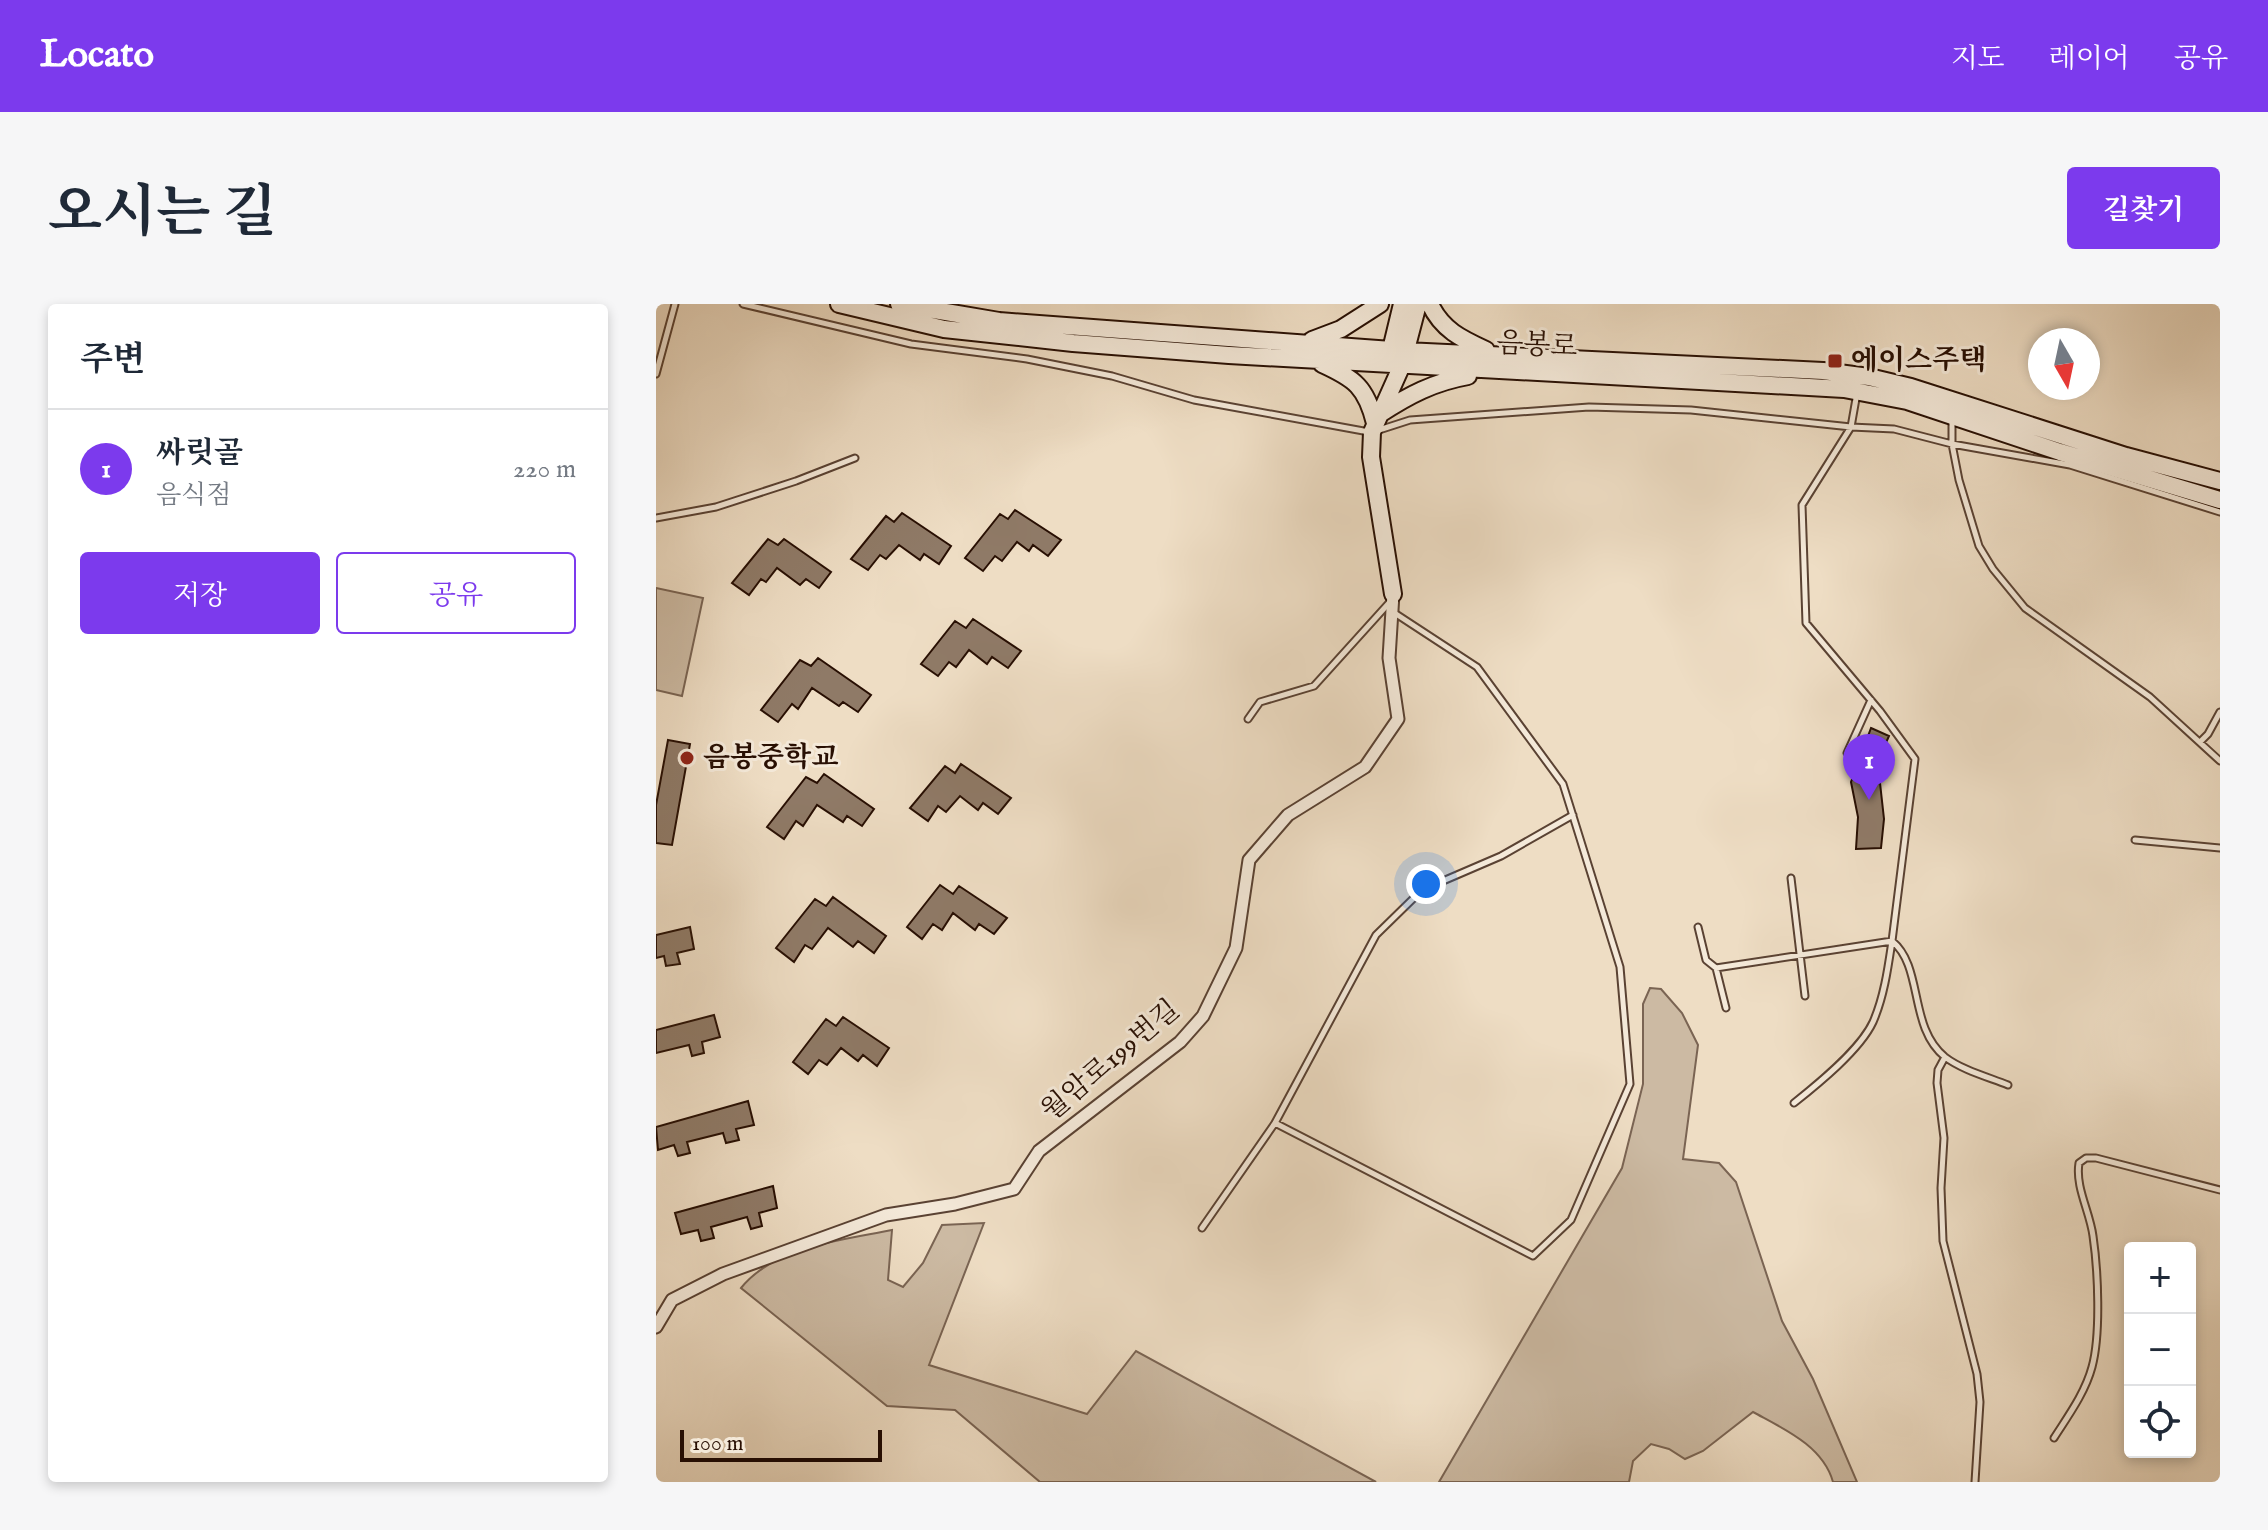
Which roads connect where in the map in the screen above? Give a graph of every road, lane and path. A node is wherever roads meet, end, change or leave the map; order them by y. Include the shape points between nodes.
1 (675, 304) edge
2 (743, 304) edge
3 (839, 304) edge
4 (899, 304) edge
5 (1380, 304) edge
6 (1402, 304) edge
7 (1418, 304) edge
8 (1430, 304) edge
9 (1304, 343) junction
10 (1396, 358) junction
11 (1313, 360) junction
12 (1497, 362) junction
13 (656, 374) edge
14 (1858, 391) junction
15 (1952, 416) junction
16 (1377, 419) junction
17 (1851, 427) junction
18 (1952, 444) junction
19 (855, 458) dead end
20 (2220, 481) edge
21 (2220, 500) edge
22 (2220, 512) edge
23 (656, 518) edge
24 (1392, 602) junction
25 (1871, 700) junction
26 (2220, 712) edge
27 (1248, 719) dead end
28 (2200, 742) junction
29 (1847, 753) dead end
30 (2220, 761) edge
31 (1573, 815) junction
32 (2135, 840) dead end
33 (2220, 848) edge
34 (1791, 878) dead end
35 (1698, 927) dead end
36 (1892, 941) junction
37 (1801, 955) junction
38 (1716, 968) junction
39 (1805, 996) dead end
40 (1726, 1008) dead end
41 (1945, 1057) junction
42 (2008, 1085) dead end
43 (1794, 1103) dead end
44 (1275, 1123) junction
45 (2220, 1190) edge
46 (1202, 1228) dead end
47 (656, 1327) edge
48 (2054, 1438) dead end
49 (1975, 1482) edge

1 - 13 lane
2 - 16 lane via 911,344 1112,376 1194,400
3 - 11 main road, 음봉로 via 944,329
4 - 9 main road, 음봉로 via 999,321
5 - 9 main road via 1341,329
6 - 10 main road
7 - 10 main road
8 - 12 main road via 1456,336
9 - 10 main road, 음봉로
10 - 11 main road, 음봉로
10 - 12 main road, 음봉로
10 - 16 main road
11 - 16 main road via 1358,384
12 - 14 main road, 음봉로
12 - 16 main road via 1420,389
12 - 20 main road, 음봉로 via 1823,371 1869,377
14 - 15 main road, 음봉로
14 - 17 lane
15 - 18 lane
15 - 21 main road, 음봉로
16 - 17 lane via 1589,407 1691,410
16 - 24 main road via 1371,457
17 - 18 lane via 1894,429
17 - 25 lane via 1802,505 1806,623
18 - 22 lane via 2070,465
18 - 28 lane via 1979,546 2009,590 2025,608 2150,697
19 - 23 lane via 716,507
24 - 27 lane via 1314,686 1260,702
24 - 31 lane via 1477,667 1563,784
24 - 47 street, 월암로199번길 via 1389,658 1398,719 1365,767 1288,815 1249,860 1236,948 1203,1016 1180,1042 1039,1151 1014,1189 886,1215 723,1274 672,1300
25 - 29 lane
25 - 36 lane via 1915,759
26 - 28 lane
28 - 30 lane
31 - 44 lane via 1501,856 1422,890 1376,935
31 - 44 lane via 1620,967 1630,1084 1571,1220 1533,1256
32 - 33 lane
34 - 37 lane
35 - 38 lane via 1706,960
36 - 37 lane
36 - 41 lane via 1904,951 1922,1022
36 - 43 lane via 1872,1024 1836,1069
37 - 38 lane
37 - 39 lane
38 - 40 lane
41 - 42 lane
41 - 49 lane via 1937,1083 1944,1138 1943,1241 1977,1374
44 - 46 lane
45 - 48 lane via 2096,1158 2079,1163 2093,1235 2096,1347 2081,1394

